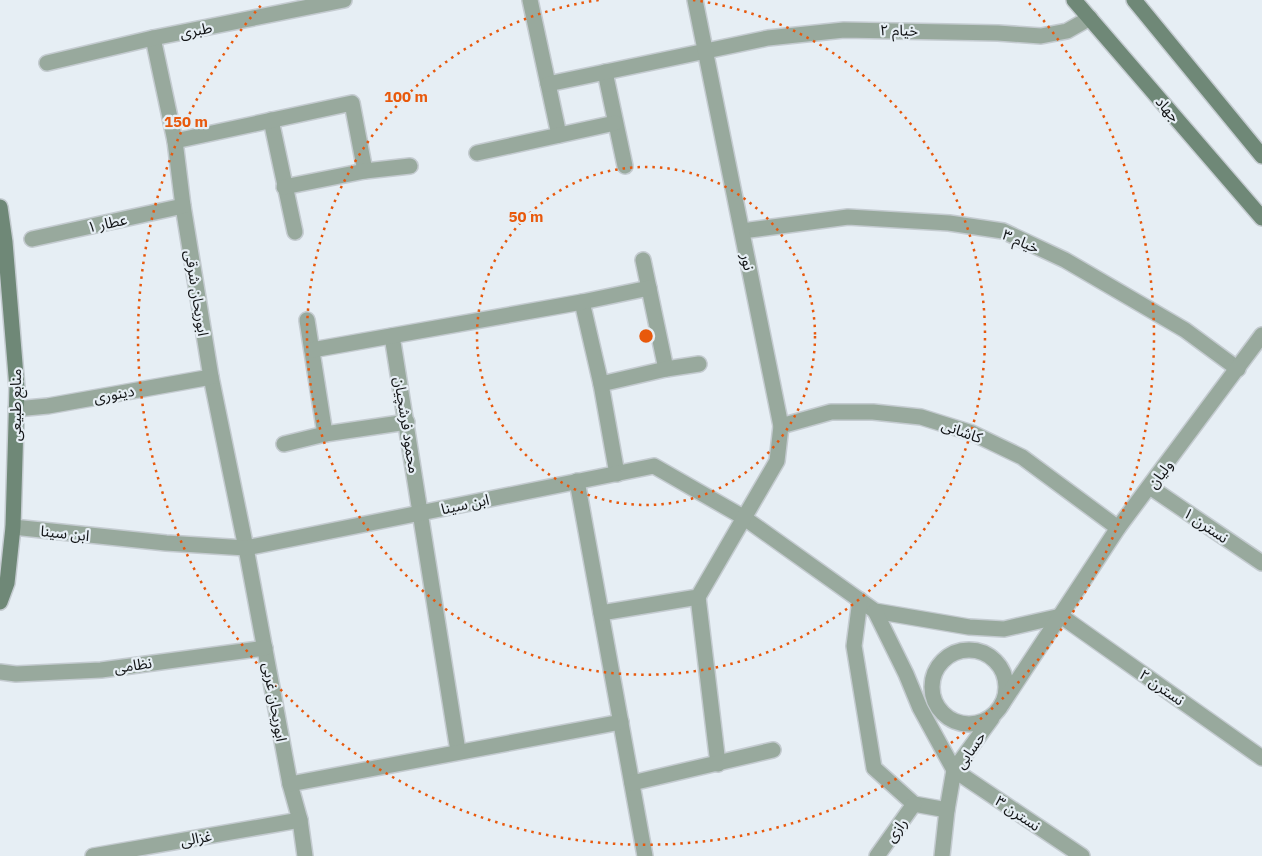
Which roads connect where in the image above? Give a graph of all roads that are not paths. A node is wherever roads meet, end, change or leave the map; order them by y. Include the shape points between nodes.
1 (344, 0) edge
2 (530, 0) edge
3 (695, 0) edge
4 (1074, 0) edge
5 (1134, 0) edge
6 (1090, 18) junction
7 (153, 38) junction
8 (705, 51) junction
9 (48, 63) dead end
10 (605, 72) junction
11 (548, 84) junction
12 (271, 120) junction
13 (615, 123) junction
14 (559, 135) junction
15 (175, 141) junction
16 (477, 153) dead end
17 (1262, 156) edge
18 (410, 166) dead end
19 (625, 166) dead end
20 (365, 172) junction
21 (284, 187) junction
22 (183, 206) junction
23 (0, 208) edge
24 (1262, 218) edge
25 (742, 231) junction
26 (295, 232) dead end
27 (32, 239) dead end
28 (642, 260) dead end
29 (649, 288) junction
30 (582, 302) junction
31 (307, 320) dead end
32 (1262, 334) edge
33 (392, 336) junction
34 (312, 350) junction
35 (700, 364) dead end
36 (666, 369) junction
37 (1238, 369) junction
38 (211, 376) junction
39 (601, 384) junction
40 (16, 409) junction
41 (407, 422) junction
42 (781, 426) junction
43 (325, 434) junction
44 (284, 444) dead end
45 (617, 474) junction
46 (577, 481) junction
47 (1150, 487) junction
48 (421, 514) junction
49 (743, 517) junction
50 (13, 528) junction
51 (1118, 528) junction
52 (246, 548) junction
53 (1262, 563) edge
54 (698, 597) junction
55 (860, 600) junction
56 (0, 602) edge
57 (876, 611) junction
58 (601, 614) junction
59 (1061, 616) junction
60 (969, 627) junction
61 (265, 648) junction
62 (969, 650) junction
63 (0, 672) edge
64 (927, 705) junction
65 (1001, 706) junction
66 (621, 722) junction
67 (773, 750) dead end
68 (458, 751) junction
69 (1262, 758) edge
70 (718, 764) junction
71 (954, 770) junction
72 (290, 784) junction
73 (632, 784) junction
74 (914, 804) junction
75 (947, 810) junction
76 (300, 820) junction
77 (93, 856) edge
78 (306, 856) edge
79 (645, 856) edge
80 (877, 856) edge
81 (942, 856) edge
82 (1082, 856) edge

1 - 7 street, طبری
2 - 11 street
3 - 8 street, نور
4 - 6 main road, جهاد
5 - 17 main road
6 - 8 street, خیام ۲ via 1067,31 1040,36 844,30 768,38
6 - 24 main road, جهاد
7 - 9 street, طبری
7 - 15 street, ابوریحان شرقی
8 - 10 street, خیام ۲
8 - 25 street, نور
10 - 11 street, خیام ۲
10 - 13 street
11 - 14 street
12 - 15 street
12 - 20 street via 352,103
12 - 21 street
13 - 14 street
13 - 19 street
14 - 16 street
15 - 22 street, ابوریحان شرقی
18 - 20 street
20 - 21 street
21 - 26 street
22 - 27 street, عطار ۱
22 - 38 street, ابوریحان شرقی
23 - 40 main road, منابع طبیعی via 17,388
25 - 37 street, خیام ۳ via 848,217 949,223 1003,231 1065,260 1185,330
25 - 42 street, نور
28 - 29 street
29 - 30 street
29 - 36 street
30 - 33 street
30 - 39 street
31 - 34 street
32 - 37 street, ولیان
33 - 34 street
33 - 41 street, محمود فرشچیان
34 - 43 street
35 - 36 street
36 - 39 street
37 - 47 street, ولیان
38 - 40 street, دینوری
38 - 52 street, ابوریحان شرقی
39 - 45 street
40 - 50 main road, منابع طبیعی
41 - 43 street
41 - 48 street, محمود فرشچیان
42 - 49 street, نور via 777,461
42 - 51 street, کاشانی via 830,412 921,416 972,433 1022,457
43 - 44 street
45 - 46 street, ابن سینا
45 - 49 street, ابن سینا via 654,466
46 - 48 street, ابن سینا
46 - 58 street
47 - 51 street, ولیان
47 - 53 street, نسترن ۱
48 - 52 street, ابن سینا
48 - 68 street, محمود فرشچیان
49 - 54 street, نور
49 - 55 street, ابن سینا
50 - 52 street, ابن سینا
50 - 56 main road, منابع طبیعی via 7,583
51 - 59 street, ولیان
52 - 61 street, ابوریحان غربی
54 - 58 street
54 - 70 street
55 - 57 street, ابن سینا
55 - 74 street via 854,646 874,768
57 - 60 street
57 - 64 street via 906,674
58 - 66 street
59 - 60 street via 1004,629
59 - 65 street, حسابی
59 - 69 street, نسترن ۲
60 - 62 street
61 - 63 street, نظامی via 102,670
61 - 72 street, ابوریحان غربی
62 - 64 street via 946,657 938,666 932,677
62 - 65 street via 982,652 1001,668 1005,676 1006,696
64 - 65 street via 950,720 972,725 990,718
64 - 71 street
65 - 71 street, حسابی
66 - 68 street
66 - 73 street
67 - 70 street
68 - 72 street
70 - 73 street
71 - 75 street, حسابی
71 - 82 street, نسترن ۳
72 - 76 street, ابوریحان غربی
73 - 79 street
74 - 75 street
74 - 80 street, رازی
75 - 81 street, حسابی
76 - 77 street, غزالی
76 - 78 street, ابوریحان غربی

